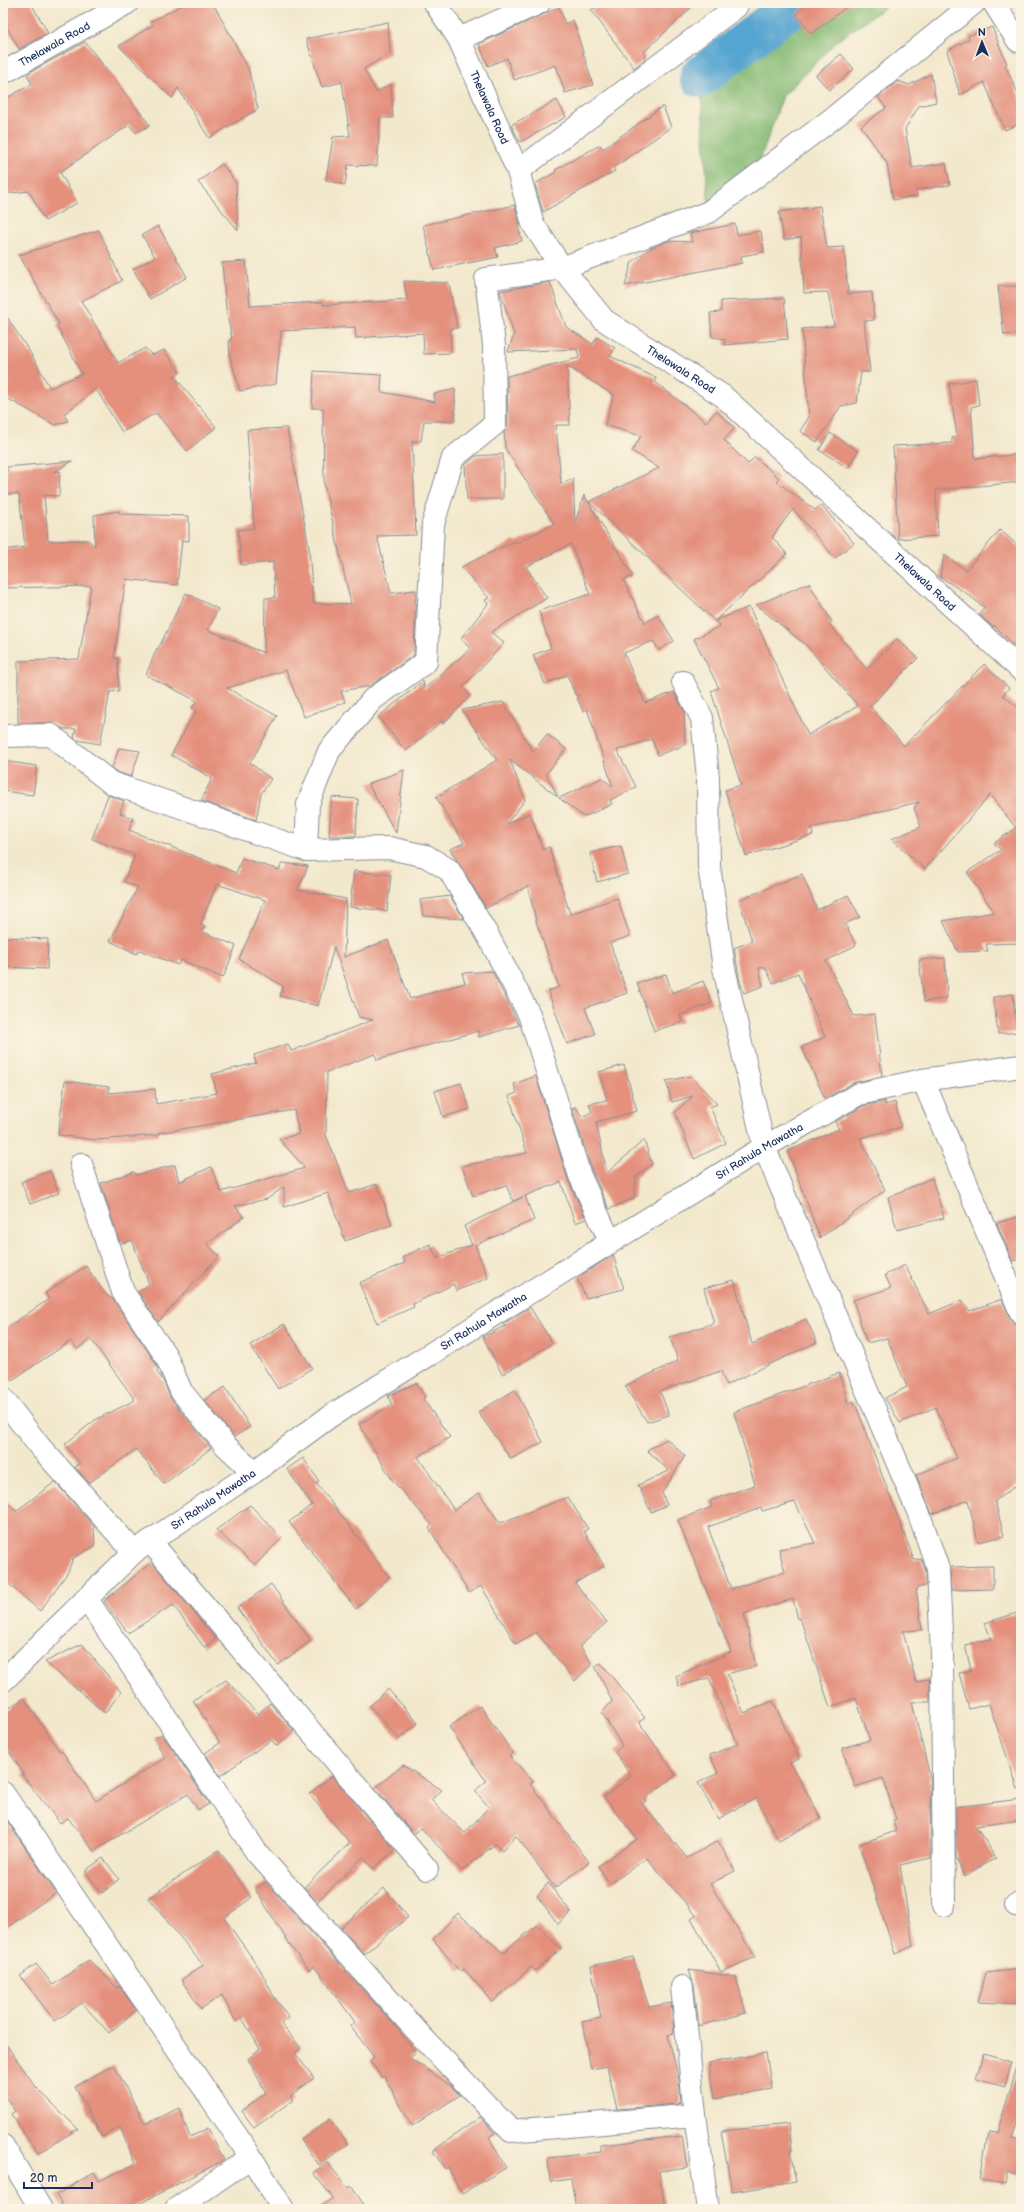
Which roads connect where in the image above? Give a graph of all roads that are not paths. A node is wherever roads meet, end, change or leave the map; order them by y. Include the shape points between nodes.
1 (127, 3) edge
2 (435, 3) edge
3 (539, 3) edge
4 (738, 3) edge
5 (974, 3) edge
6 (994, 3) edge
7 (459, 39) junction
8 (1021, 40) edge
9 (3, 73) edge
10 (518, 171) junction
11 (562, 268) junction
12 (1021, 670) edge
13 (683, 682) dead end
14 (3, 736) edge
15 (306, 850) junction
16 (1021, 1066) edge
17 (923, 1080) junction
18 (764, 1147) junction
19 (81, 1164) dead end
20 (610, 1241) junction
21 (1021, 1312) edge
22 (3, 1399) edge
23 (254, 1472) junction
24 (142, 1547) junction
25 (86, 1598) junction
26 (3, 1681) edge
27 (3, 1793) edge
28 (427, 1869) dead end
29 (944, 1905) dead end
30 (682, 1987) dead end
31 (695, 2116) junction
32 (3, 2146) edge
33 (251, 2157) junction
34 (707, 2203) dead end
35 (41, 2209) edge
36 (176, 2209) edge
37 (283, 2209) edge

1 - 9 street, Thelawala Road
2 - 7 street, Thelawala Road
3 - 7 street
4 - 10 street via 643,79
5 - 11 street via 833,118 709,212
6 - 8 street via 1018,41
7 - 10 street, Thelawala Road
10 - 11 street, Thelawala Road via 533,224
11 - 12 street, Thelawala Road via 604,320 723,396
11 - 15 street via 486,279 494,345 495,424 453,458 433,524 426,662 373,699 330,751 308,804
13 - 18 street via 702,718 708,778 709,866 724,968
14 - 15 street via 51,735 111,784
15 - 20 street via 389,848 426,856 450,870 529,1014 580,1176
16 - 17 street, Sri Rahula Mawatha
17 - 18 street, Sri Rahula Mawatha via 859,1094
17 - 21 street
18 - 20 street, Sri Rahula Mawatha
18 - 29 street via 919,1514 938,1569 942,1654
19 - 23 street via 123,1292 166,1356 181,1391 225,1444
20 - 23 street, Sri Rahula Mawatha via 329,1417
22 - 24 street via 40,1447
23 - 24 street, Sri Rahula Mawatha
24 - 25 street, Sri Rahula Mawatha
24 - 28 street
25 - 26 street, Sri Rahula Mawatha
25 - 31 street via 256,1853 511,2131
27 - 33 street
30 - 31 street
31 - 34 street
32 - 35 street
33 - 36 street
33 - 37 street

